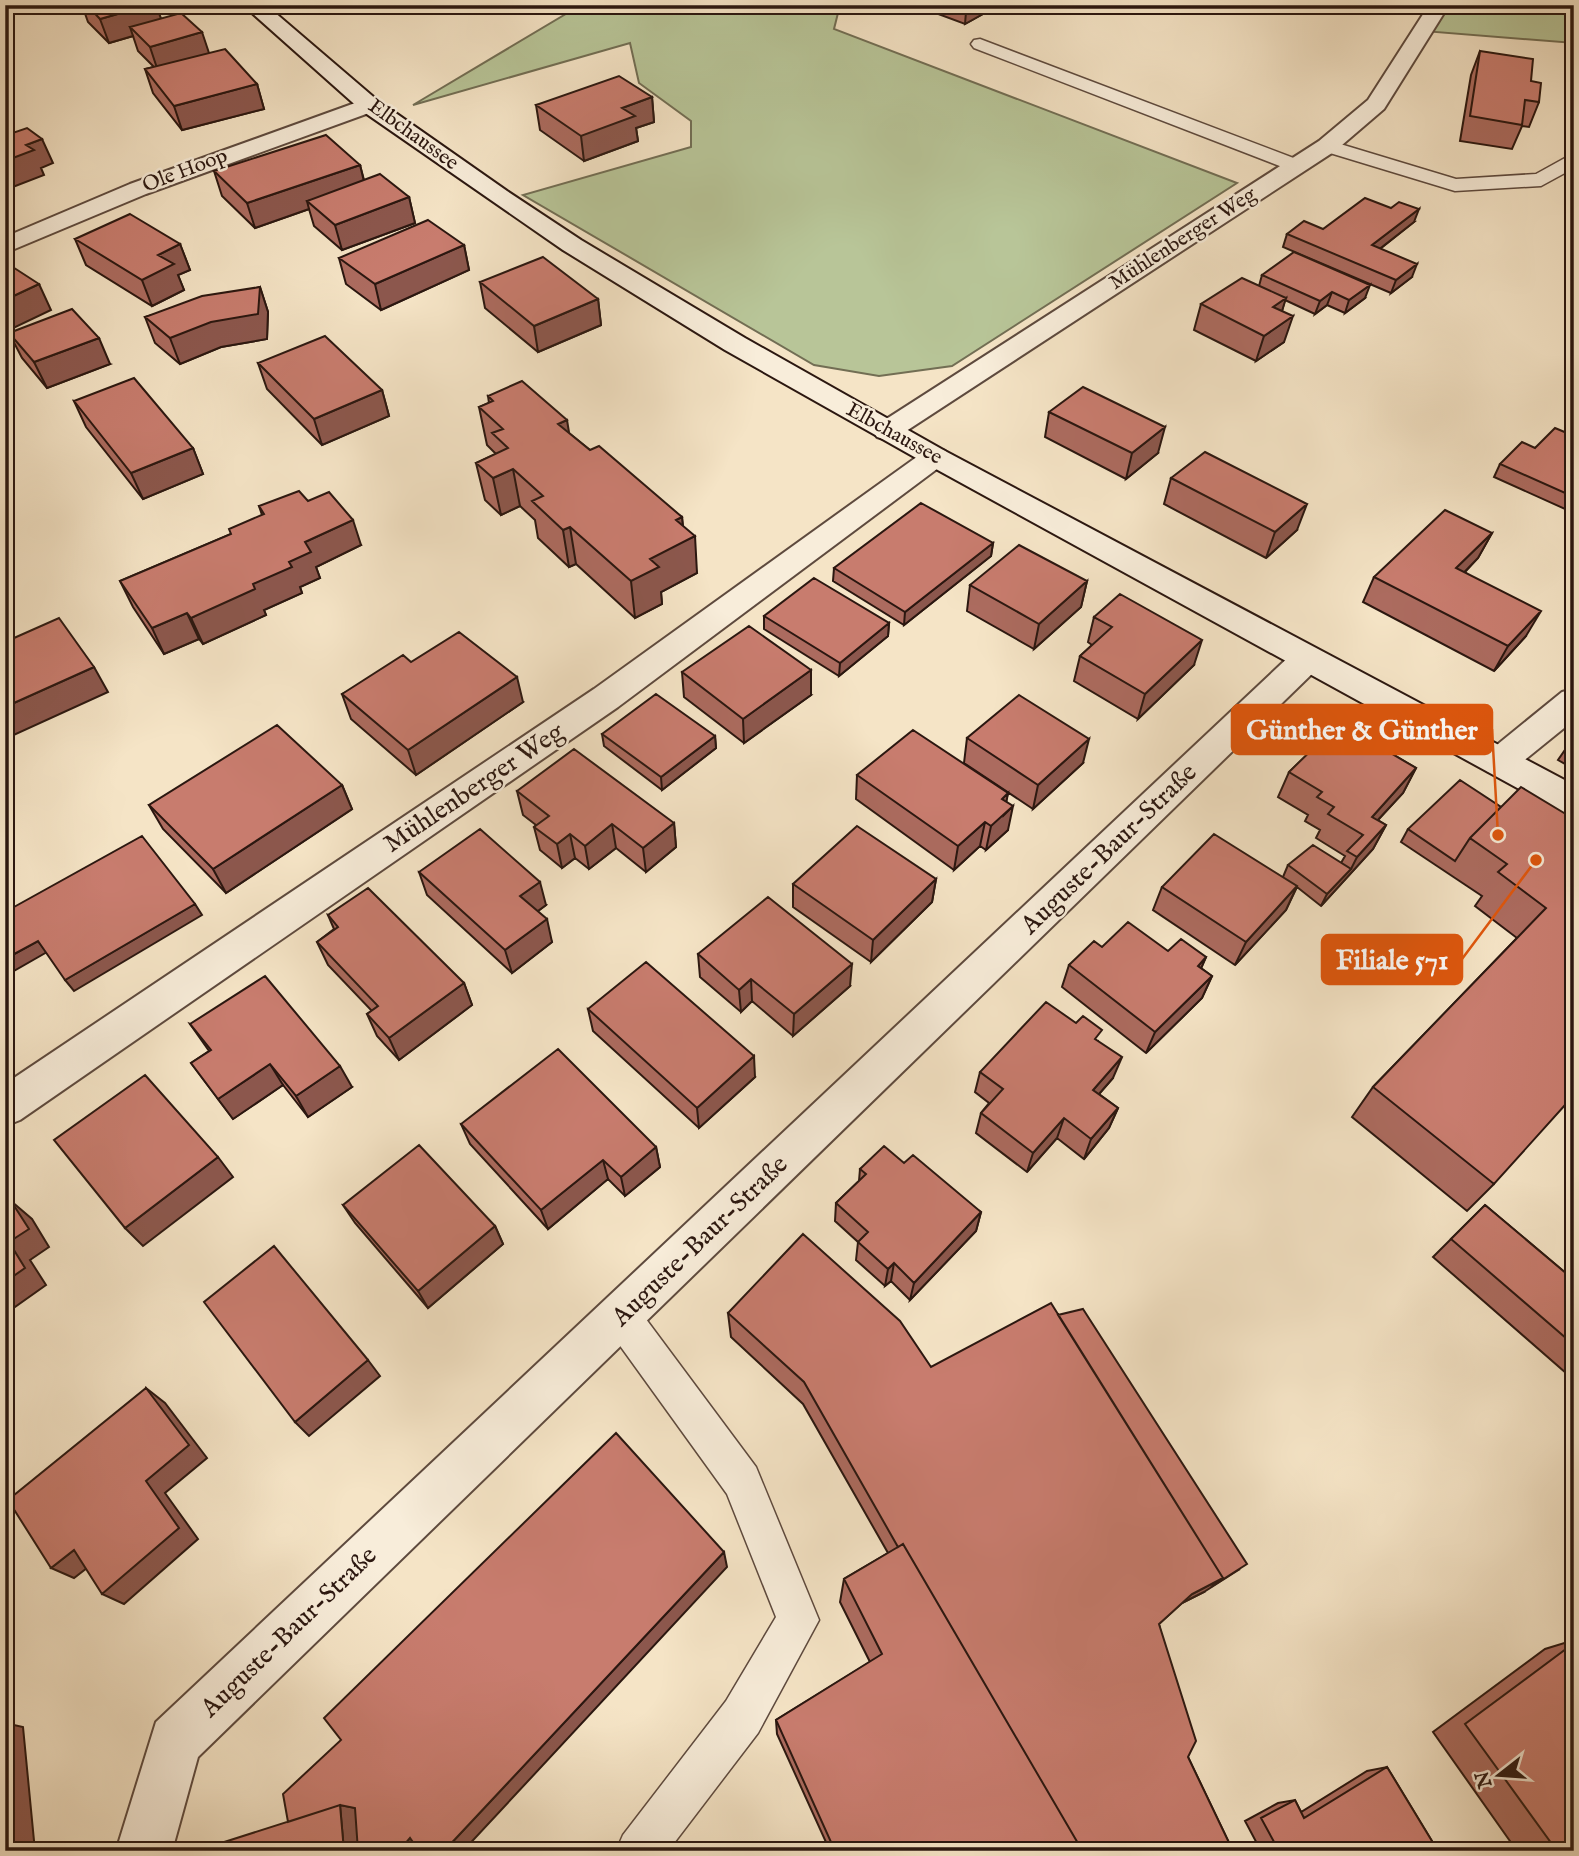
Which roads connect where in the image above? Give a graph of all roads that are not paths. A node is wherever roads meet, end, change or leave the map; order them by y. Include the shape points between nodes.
1 (253, 5) edge
2 (1439, 5) edge
3 (980, 44) dead end
4 (369, 105) junction
5 (1327, 146) junction
6 (1574, 159) edge
7 (1297, 166) junction
8 (5, 246) edge
9 (887, 431) junction
10 (935, 457) junction
11 (1306, 660) junction
12 (1574, 701) edge
13 (1499, 762) junction
14 (1574, 802) edge
15 (5, 1107) edge
16 (621, 1316) junction
17 (144, 1851) edge
18 (639, 1851) edge

1 - 4 street, Elbchaussee
2 - 5 street, Mühlenberger Weg via 1376,104
3 - 7 lane
4 - 8 street, Ole Hoop via 138,189
4 - 9 street, Elbchaussee via 572,245
5 - 6 lane via 1455,185 1541,180
5 - 7 street, Mühlenberger Weg
7 - 9 street, Mühlenberger Weg
9 - 10 street, Elbchaussee
10 - 11 street, Elbchaussee
10 - 15 street, Mühlenberger Weg via 606,698
11 - 13 street, Elbchaussee
11 - 16 street, Auguste-Baur-Straße
12 - 13 street
13 - 14 street, Elbchaussee
16 - 17 street, Auguste-Baur-Straße via 175,1741
16 - 18 lane via 742,1481 798,1620 742,1717

